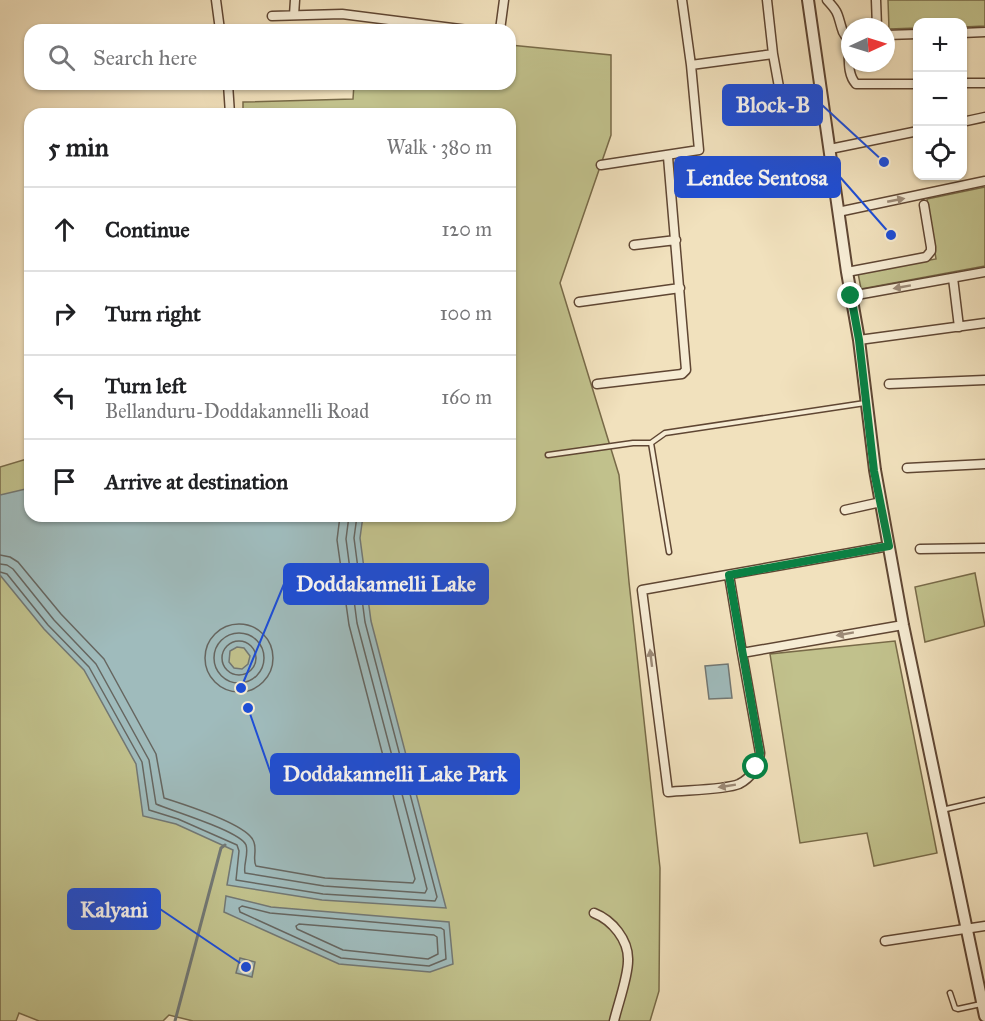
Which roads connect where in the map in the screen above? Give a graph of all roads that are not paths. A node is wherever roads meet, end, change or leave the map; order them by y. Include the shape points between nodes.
1 (216, 0) edge
2 (295, 0) edge
3 (504, 0) edge
4 (682, 0) edge
5 (767, 0) edge
6 (808, 0) edge
7 (827, 0) edge
8 (876, 0) edge
9 (294, 15) junction
10 (272, 16) dead end
11 (877, 18) edge
12 (219, 24) edge
13 (421, 24) edge
14 (501, 24) edge
15 (841, 27) edge
16 (985, 32) edge
17 (967, 33) edge
18 (913, 34) edge
19 (895, 35) edge
20 (773, 54) junction
21 (691, 64) junction
22 (851, 72) edge
23 (967, 83) edge
24 (985, 83) edge
25 (913, 84) edge
26 (228, 90) edge
27 (781, 98) dead end
28 (230, 108) edge
29 (985, 117) edge
30 (967, 121) edge
31 (913, 132) edge
32 (830, 149) junction
33 (668, 157) junction
34 (601, 165) dead end
35 (985, 181) edge
36 (924, 205) dead end
37 (838, 212) junction
38 (676, 240) junction
39 (634, 245) dead end
40 (847, 272) junction
41 (985, 272) edge
42 (953, 278) junction
43 (680, 288) junction
44 (851, 296) junction
45 (579, 302) dead end
46 (985, 323) edge
47 (959, 327) junction
48 (859, 340) junction
49 (985, 380) edge
50 (597, 384) dead end
51 (889, 384) dead end
52 (866, 403) junction
53 (651, 443) junction
54 (548, 456) dead end
55 (985, 464) edge
56 (907, 468) dead end
57 (881, 502) junction
58 (845, 510) dead end
59 (889, 546) junction
60 (985, 548) edge
61 (920, 549) dead end
62 (669, 552) dead end
63 (729, 575) junction
64 (903, 625) junction
65 (742, 653) junction
66 (985, 800) edge
67 (941, 811) junction
68 (594, 914) dead end
69 (985, 926) edge
70 (966, 930) junction
71 (885, 942) dead end
72 (950, 993) dead end
73 (981, 1003) junction
74 (985, 1016) edge
75 (614, 1021) edge

1 - 12 street
2 - 9 street
3 - 14 street
4 - 21 street
5 - 20 street
6 - 32 street
7 - 15 street via 836,9
8 - 11 street
9 - 10 street
9 - 13 street via 342,14
16 - 17 street
18 - 19 street
20 - 21 street
20 - 27 street
21 - 33 street via 700,148 698,152
22 - 25 street via 856,84
23 - 24 street
26 - 28 street
29 - 30 street
31 - 32 street
32 - 37 street
33 - 34 street
33 - 38 street
37 -> 35 street
36 - 40 street via 931,247 926,257
37 - 40 street
38 - 39 street
38 - 43 street
40 - 44 street
41 - 42 street
42 -> 44 street
42 - 47 street
43 - 45 street
43 - 50 street via 686,370 682,374
44 - 48 street
46 - 47 street
47 - 48 street
48 - 52 street
49 - 51 street
52 - 53 lane via 665,433
52 - 57 street
53 - 54 lane
53 - 62 lane
55 - 56 street
57 - 58 street
57 - 59 street
59 - 63 street
59 - 64 street
60 - 61 street
63 - 65 street
65 -> 63 street via 760,753 756,767 739,784 668,792 642,590
64 -> 65 street
64 - 67 street
66 - 67 lane
67 - 70 street
68 - 75 street via 611,922 627,949 628,961
69 - 70 street
70 - 71 street
70 - 73 street
72 - 73 lane via 958,1009
73 - 74 street

